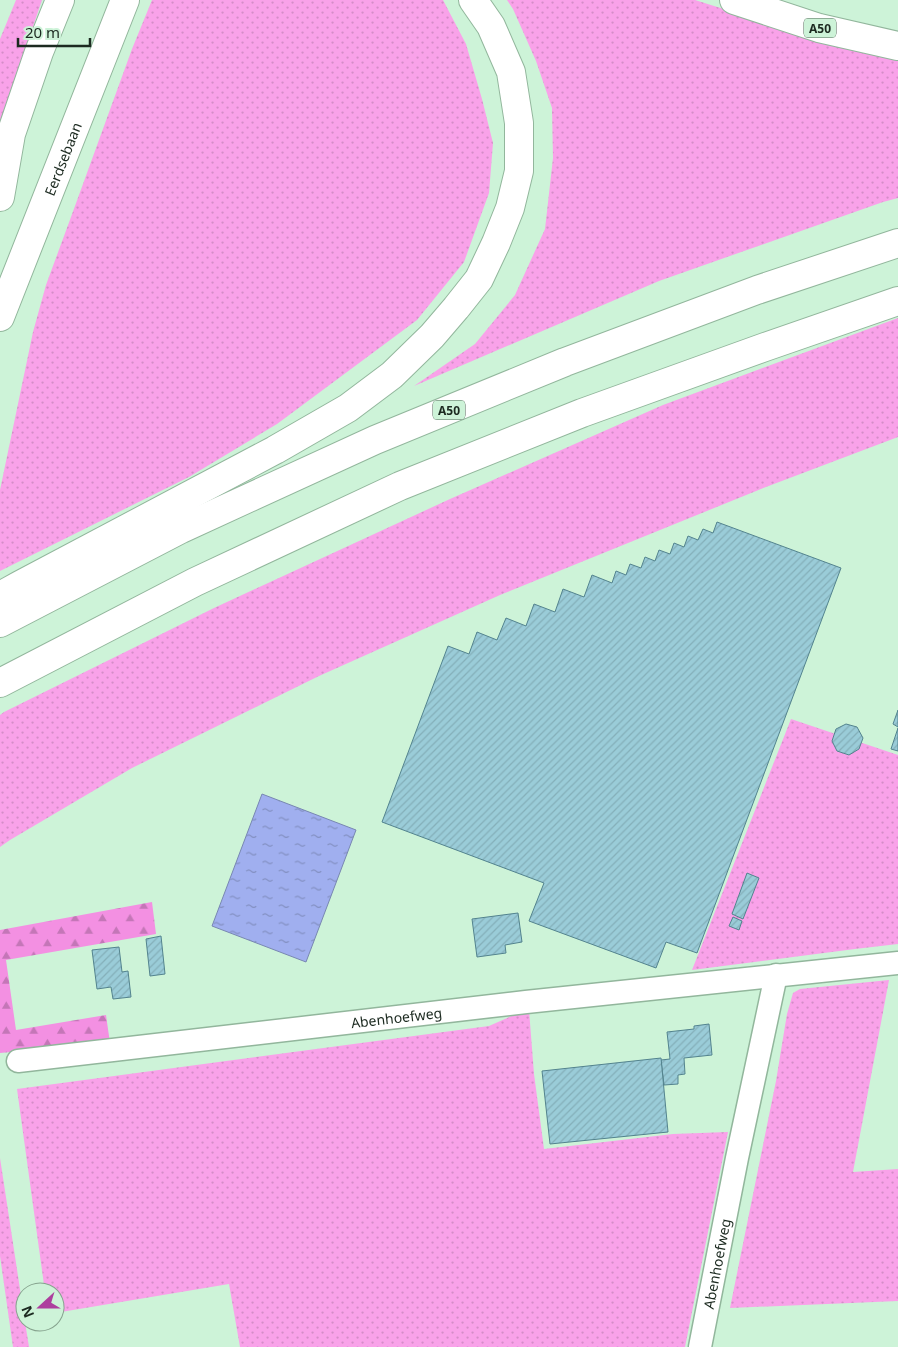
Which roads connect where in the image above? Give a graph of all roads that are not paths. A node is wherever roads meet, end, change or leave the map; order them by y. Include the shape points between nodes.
1 (60, 0) edge
2 (125, 0) edge
3 (473, 0) edge
4 (734, 0) edge
5 (898, 46) edge
6 (0, 197) edge
7 (898, 243) edge
8 (898, 301) edge
9 (0, 317) edge
10 (9, 604) edge
11 (5, 681) edge
12 (898, 963) edge
13 (776, 975) junction
14 (18, 1062) dead end
15 (700, 1347) edge

1 - 6 main road via 11,134
2 - 9 main road, Eerdsebaan
3 - 10 main road, A50 via 490,26 511,72 519,123 519,171 510,208 479,279 432,336 392,375 348,408
4 - 5 main road, A50 via 820,28
7 - 10 main road, A50 via 757,290 565,362 375,440
8 - 11 main road via 582,413 400,486 195,582
12 - 13 street, Abenhoefweg
13 - 14 street, Abenhoefweg
13 - 15 street, Abenhoefweg

